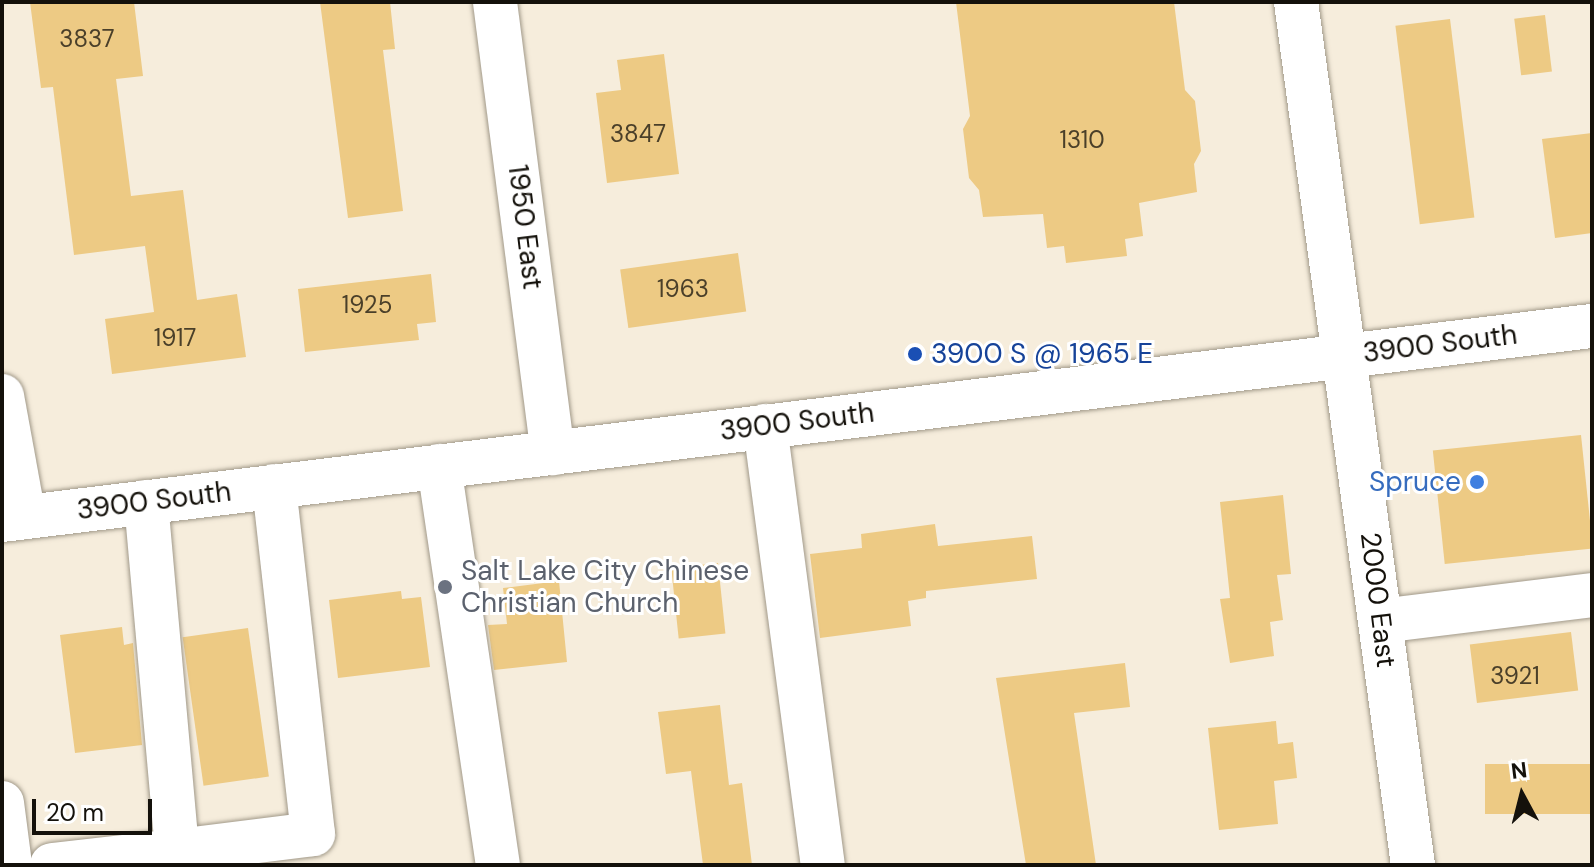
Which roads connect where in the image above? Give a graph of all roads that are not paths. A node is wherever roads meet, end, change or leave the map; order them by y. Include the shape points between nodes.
1 (495, 2) edge
2 (1296, 2) edge
3 (1592, 326) edge
4 (1340, 357) junction
5 (2, 396) edge
6 (765, 426) junction
7 (553, 453) junction
8 (439, 466) junction
9 (274, 486) junction
10 (146, 502) junction
11 (13, 519) edge
12 (1592, 595) edge
13 (1381, 621) junction
14 (2, 803) edge
15 (177, 851) junction
16 (10, 865) edge
17 (52, 865) edge
18 (498, 865) edge
19 (823, 865) edge
20 (1413, 865) edge

1 - 7 main road, 1950 East
2 - 4 main road, 2000 East
3 - 4 main road, 3900 South
4 - 6 main road, 3900 South
4 - 13 main road, 2000 East
5 - 11 main road
6 - 7 main road, 3900 South
6 - 19 main road
7 - 8 main road, 3900 South
8 - 9 main road, 3900 South
8 - 18 main road
9 - 10 main road, 3900 South
9 - 15 main road via 313,834
10 - 11 main road, 3900 South
10 - 15 main road
12 - 13 main road
13 - 20 main road, 2000 East
14 - 16 main road
15 - 17 main road

